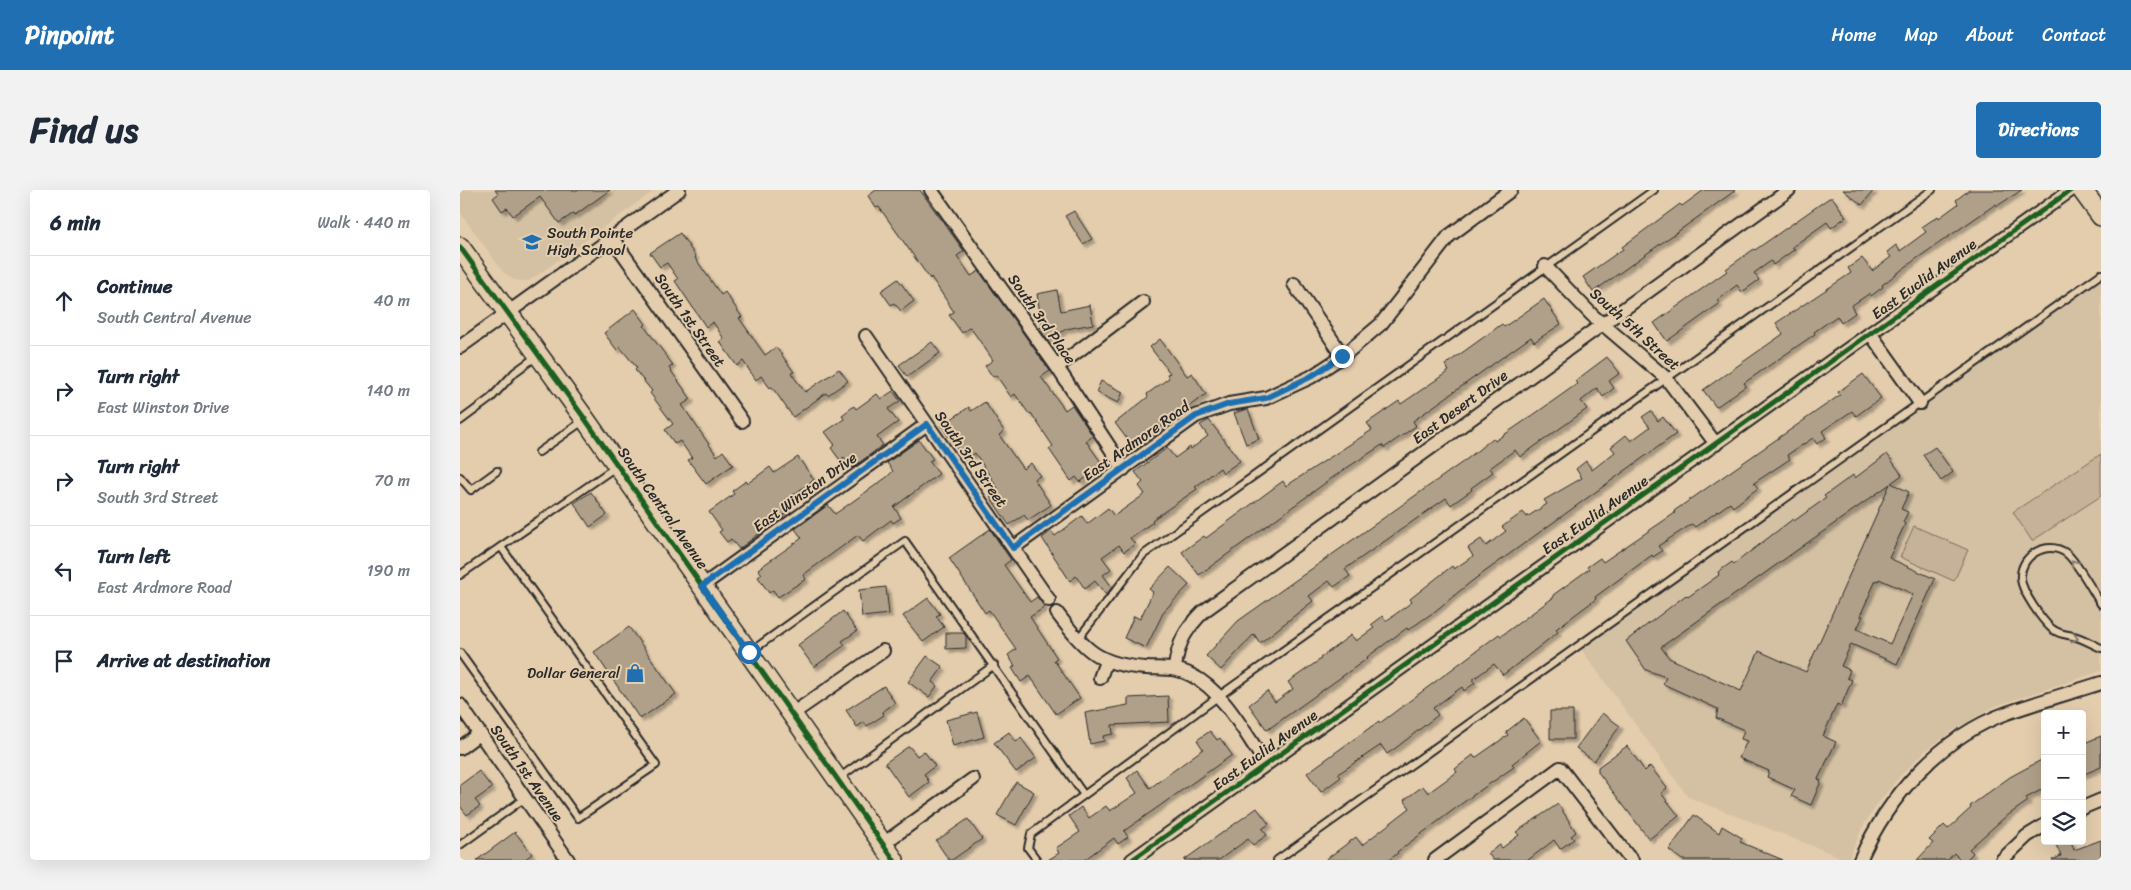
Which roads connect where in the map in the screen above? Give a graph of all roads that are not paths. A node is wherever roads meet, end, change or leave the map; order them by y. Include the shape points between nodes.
1 (679, 190) edge
2 (932, 190) edge
3 (1511, 190) edge
4 (1654, 190) edge
5 (1789, 190) edge
6 (1932, 190) edge
7 (2071, 190) edge
8 (2082, 190) edge
9 (2101, 216) edge
10 (612, 238) junction
11 (460, 246) edge
12 (1545, 266) junction
13 (2101, 274) edge
14 (1294, 284) dead end
15 (1143, 302) dead end
16 (507, 313) junction
17 (1604, 324) junction
18 (1870, 333) junction
19 (866, 336) dead end
20 (460, 347) edge
21 (538, 355) junction
22 (1342, 356) junction
23 (1056, 367) junction
24 (1666, 378) junction
25 (1920, 403) junction
26 (586, 420) junction
27 (742, 421) dead end
28 (460, 422) edge
29 (927, 424) junction
30 (1716, 444) junction
31 (539, 452) dead end
32 (618, 466) junction
33 (1124, 470) junction
34 (497, 471) dead end
35 (460, 477) edge
36 (501, 547) junction
37 (1013, 548) junction
38 (460, 575) edge
39 (702, 586) junction
40 (1049, 600) dead end
41 (2101, 604) edge
42 (1057, 613) dead end
43 (1078, 640) junction
44 (2101, 648) edge
45 (749, 652) junction
46 (883, 652) dead end
47 (460, 653) edge
48 (1106, 661) junction
49 (994, 665) junction
50 (1175, 668) junction
51 (1100, 678) dead end
52 (2101, 683) edge
53 (1219, 696) junction
54 (460, 705) edge
55 (792, 714) junction
56 (480, 733) junction
57 (460, 748) edge
58 (1266, 764) junction
59 (837, 779) junction
60 (973, 779) dead end
61 (1084, 795) junction
62 (525, 798) junction
63 (2101, 800) edge
64 (2086, 806) edge
65 (2041, 827) edge
66 (883, 844) junction
67 (460, 845) edge
68 (568, 860) edge
69 (894, 860) edge
70 (1037, 860) edge
71 (1132, 860) edge
72 (1277, 860) edge
73 (1435, 860) edge
74 (1632, 860) edge
75 (1860, 860) edge
76 (2002, 860) edge

1 - 10 street
2 - 23 street, South 3rd Place
3 - 22 street, East Ardmore Road via 1449,236 1381,324
4 - 12 lane
5 - 17 street, East Desert Drive
6 - 24 lane
7 - 18 street, East Euclid Avenue
8 - 9 main road
10 - 16 street
10 - 27 street, South 1st Street
11 - 16 main road, South Central Avenue
12 - 17 street, South 5th Street
12 - 43 lane via 1143,555
13 - 25 lane
14 - 22 street
15 - 23 street
16 - 20 street
16 - 21 main road, South Central Avenue
17 - 24 street, South 5th Street
17 - 50 street, East Desert Drive via 1204,611 1180,640
18 - 25 street
18 - 30 street, East Euclid Avenue
19 - 29 street, South 3rd Street
21 - 26 main road, South Central Avenue
21 - 28 lane via 515,372 492,398
22 - 33 street, East Ardmore Road via 1310,377 1266,398 1229,404 1196,416
23 - 33 street, South 3rd Place
24 - 30 street, South 5th Street
24 - 53 lane
25 - 72 lane
26 - 31 lane
26 - 32 main road, South Central Avenue
29 - 37 street, South 3rd Street
29 - 39 street, East Winston Drive
30 - 58 street, East Euclid Avenue
32 - 36 lane
32 - 39 main road, South Central Avenue
33 - 37 street, East Ardmore Road
34 - 35 lane via 471,490
36 - 38 lane
36 - 47 lane via 656,765 578,818
37 - 40 street, South 3rd Street
39 - 45 main road, South Central Avenue
41 -> 44 lane via 2067,553 2050,547 2029,557 2021,579 2046,623 2062,634
42 - 43 street
43 - 48 street
45 - 49 lane via 905,541
45 - 55 main road, South Central Avenue
46 - 55 street
48 - 50 street via 1127,666
48 - 51 street
49 - 59 lane
49 - 61 lane
50 - 53 street via 1205,683
52 - 75 street via 2006,713 1956,741 1918,772 1901,792
53 - 58 street
53 - 61 lane
54 - 56 street, South 1st Avenue
55 - 59 main road, South Central Avenue
56 - 57 street
56 - 62 street, South 1st Avenue
58 - 71 street, East Euclid Avenue
59 - 66 main road, South Central Avenue
60 - 66 street
61 - 70 lane via 1030,834 1028,848
62 - 67 lane
62 - 68 street, South 1st Avenue
63 - 64 street
65 - 76 street
66 - 69 main road, South Central Avenue
73 - 74 street via 1560,768

